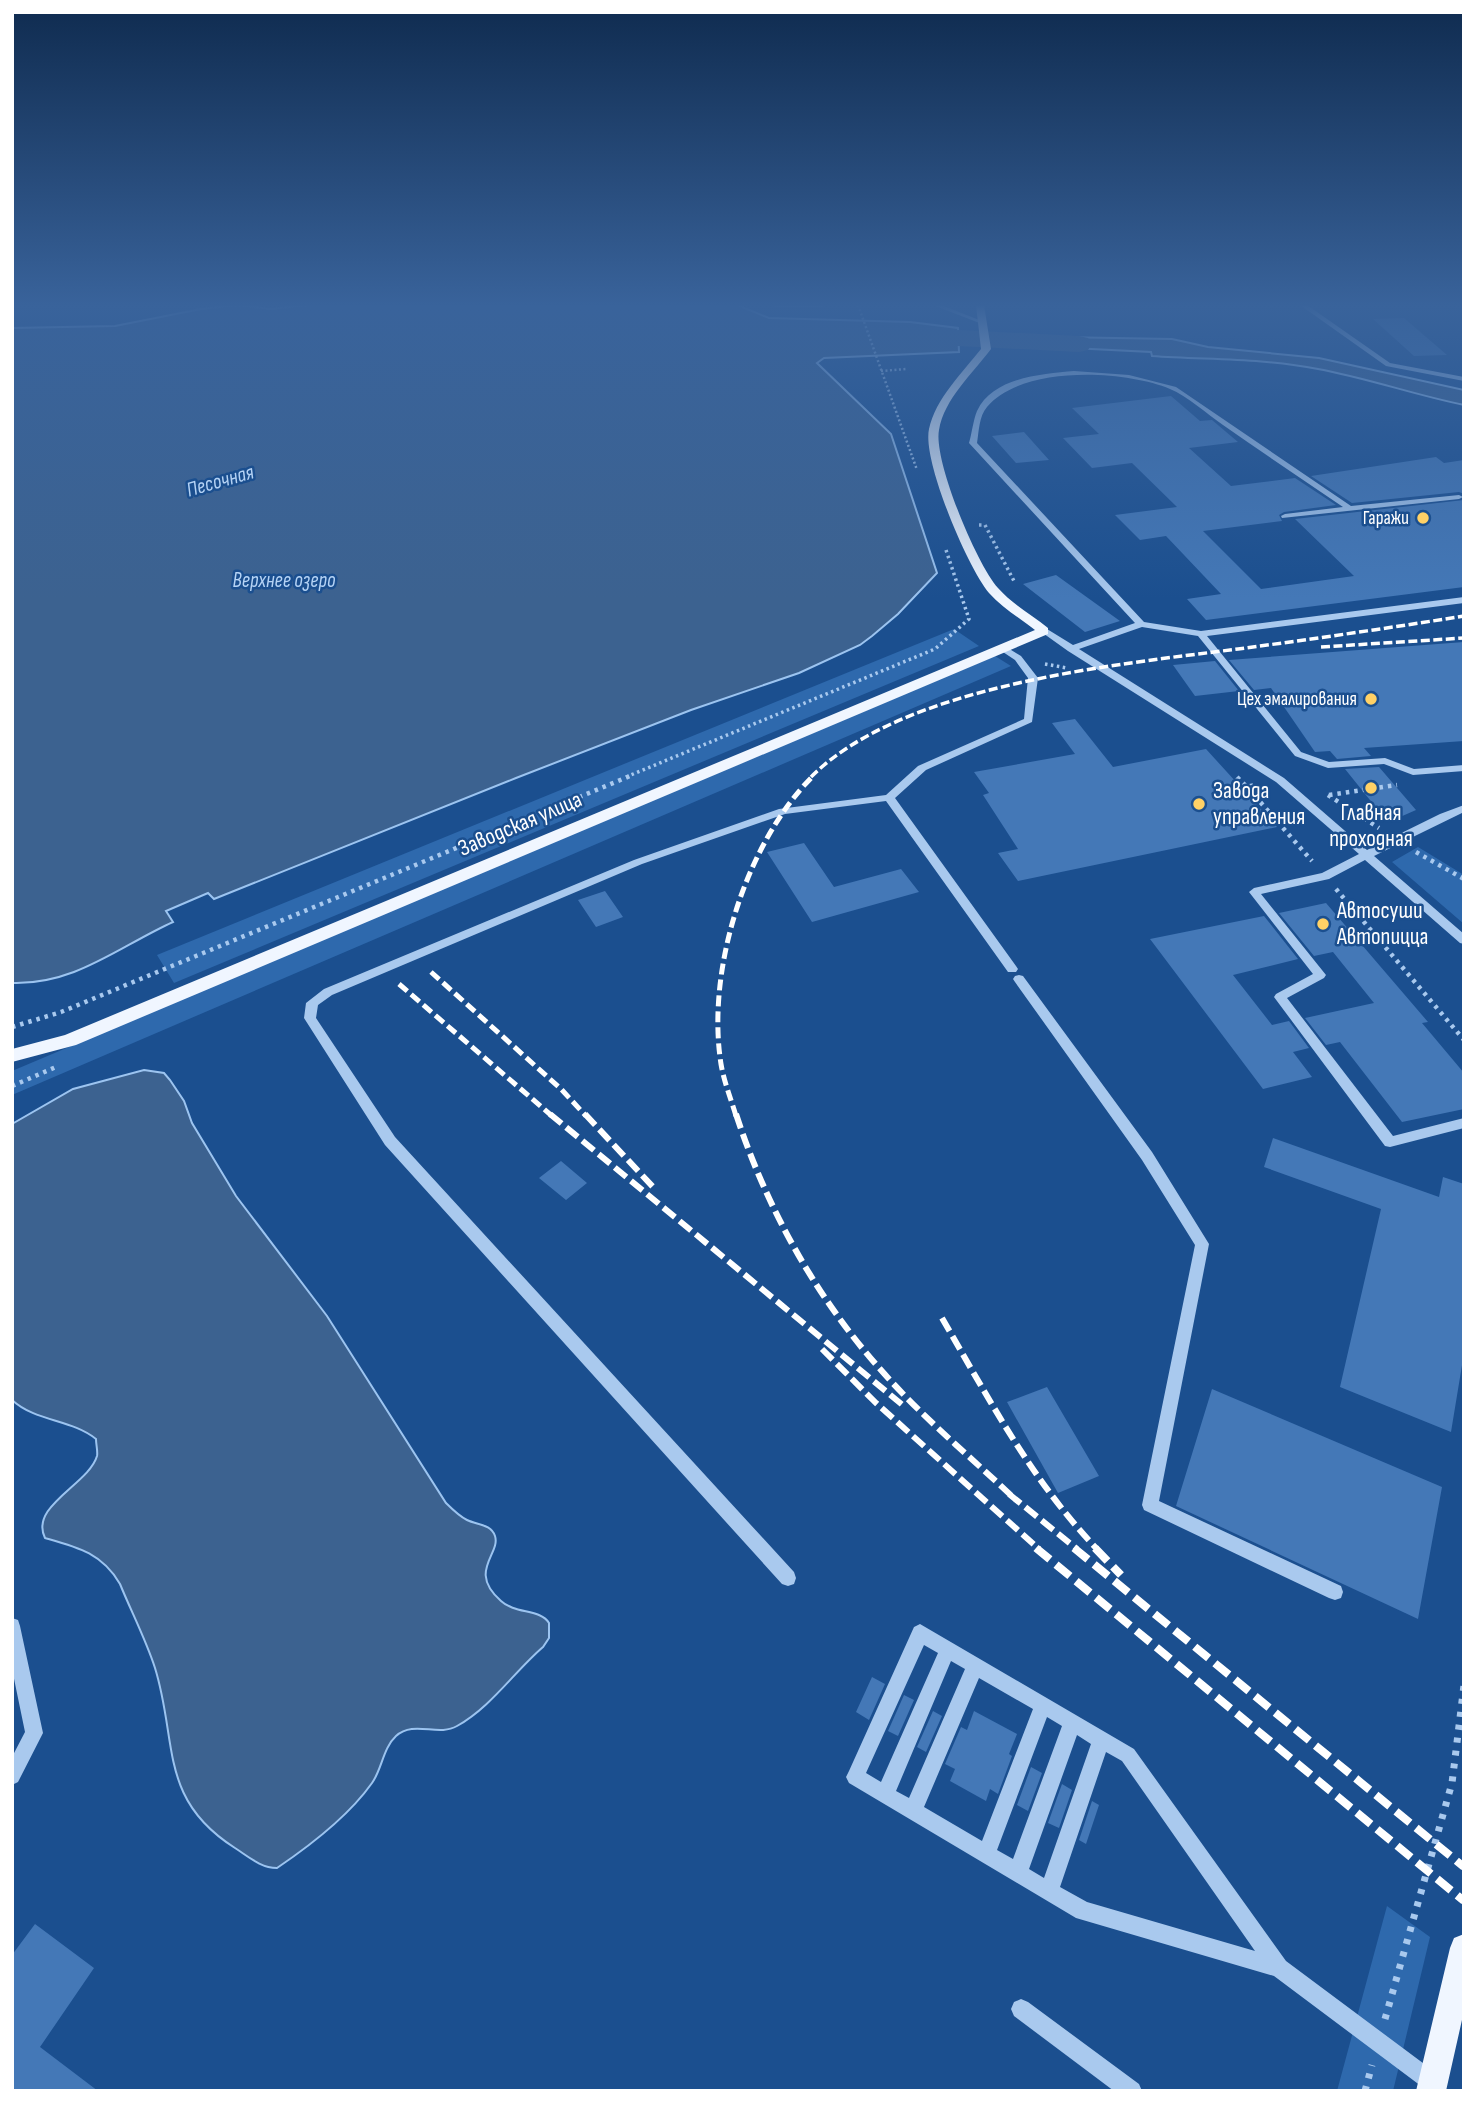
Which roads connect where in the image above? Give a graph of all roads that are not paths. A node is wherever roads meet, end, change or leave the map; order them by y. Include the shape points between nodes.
1 (947, 403) edge
2 (987, 403) edge
3 (1196, 403) edge
4 (1459, 497) dead end
5 (1350, 509) junction
6 (1285, 516) dead end
7 (1464, 600) edge
8 (1141, 624) junction
9 (1044, 631) junction
10 (1201, 635) junction
11 (1003, 648) junction
12 (1071, 649) junction
13 (1464, 768) edge
14 (889, 798) junction
15 (1464, 808) edge
16 (1368, 857) junction
17 (1464, 940) edge
18 (12, 1056) edge
19 (1464, 1123) edge
20 (788, 1578) dead end
21 (1335, 1592) dead end
22 (12, 1626) edge
23 (948, 1649) junction
24 (976, 1665) junction
25 (1043, 1705) junction
26 (1072, 1723) junction
27 (1102, 1739) junction
28 (12, 1776) edge
29 (885, 1794) junction
30 (913, 1811) junction
31 (986, 1855) junction
32 (1018, 1873) junction
33 (1049, 1892) junction
34 (1464, 1948) edge
35 (1279, 1968) junction
36 (1021, 2009) dead end
37 (1432, 2086) edge
38 (1132, 2091) edge

1 - 9 main road via 933,432 942,478 960,526 992,589
2 - 8 street via 973,443
3 - 5 street
4 - 5 street
5 - 6 street
7 - 10 street
8 - 10 street
8 - 12 street
9 - 11 main road, Заводская улица
9 - 12 street
10 - 13 street via 1298,754 1328,765 1385,761 1413,772
11 - 14 street via 1018,658 1033,678 1029,720 922,768
11 - 18 main road, Заводская улица via 70,1040
12 - 16 street via 1280,780
14 - 20 street via 783,811 638,862 328,992 312,1003 310,1018 390,1141
14 - 21 street via 1147,1156 1202,1244 1150,1505
15 - 16 street
16 - 17 street
16 - 19 street via 1325,876 1254,892 1320,975 1280,997 1390,1142
22 - 28 street via 34,1733
23 - 24 street
23 - 29 street
23 - 29 street via 920,1633 855,1777
24 - 25 street
24 - 30 street
25 - 26 street
25 - 31 street
26 - 27 street
26 - 32 street
27 - 33 street
27 - 35 street via 1128,1755
29 - 30 street
30 - 31 street
31 - 32 street
32 - 33 street
33 - 35 street via 1083,1911
34 - 37 main road
35 - 37 street
36 - 38 street

